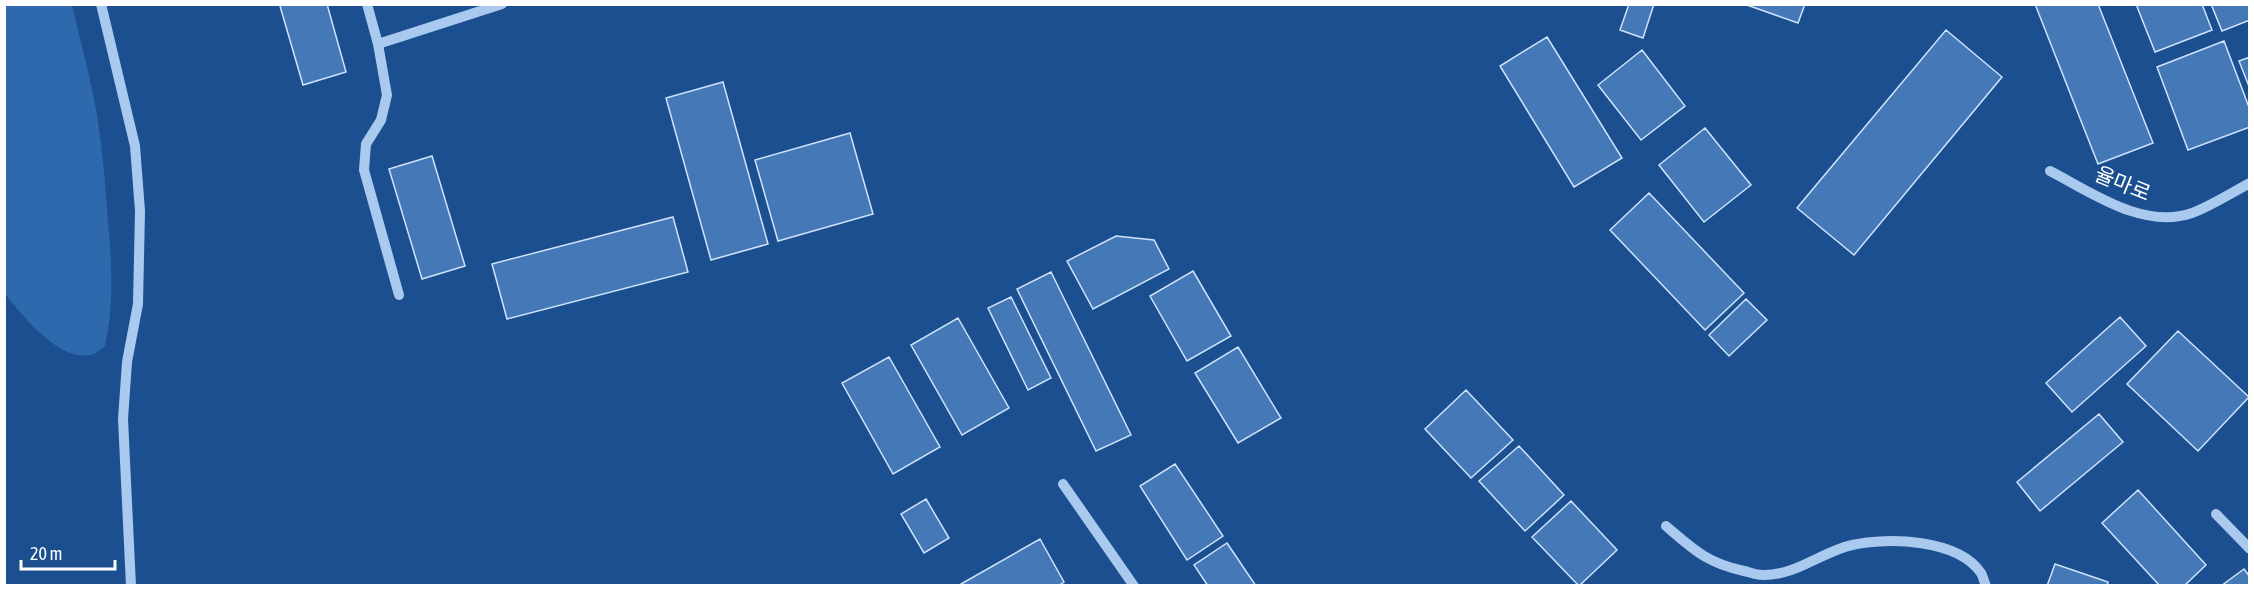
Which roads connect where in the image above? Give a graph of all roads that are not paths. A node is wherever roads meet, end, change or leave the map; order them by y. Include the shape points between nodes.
1 (101, 4) edge
2 (367, 4) edge
3 (502, 4) edge
4 (378, 45) junction
5 (2050, 171) dead end
6 (2250, 183) edge
7 (399, 295) dead end
8 (1063, 484) dead end
9 (2216, 514) dead end
10 (1666, 526) dead end
11 (2250, 549) edge
12 (131, 585) edge
13 (1134, 585) edge
14 (1986, 585) edge

1 - 12 lane via 135,146 140,211 138,304 127,362 123,419
2 - 4 lane
3 - 4 lane
4 - 7 lane via 387,95 381,120 366,144 364,170
5 - 6 lane, 율마로 via 2131,212 2161,218 2191,213
8 - 13 lane
9 - 11 lane
10 - 14 lane via 1701,555 1726,567 1761,575 1792,571 1851,545 1901,540 1939,547 1965,558 1981,573

